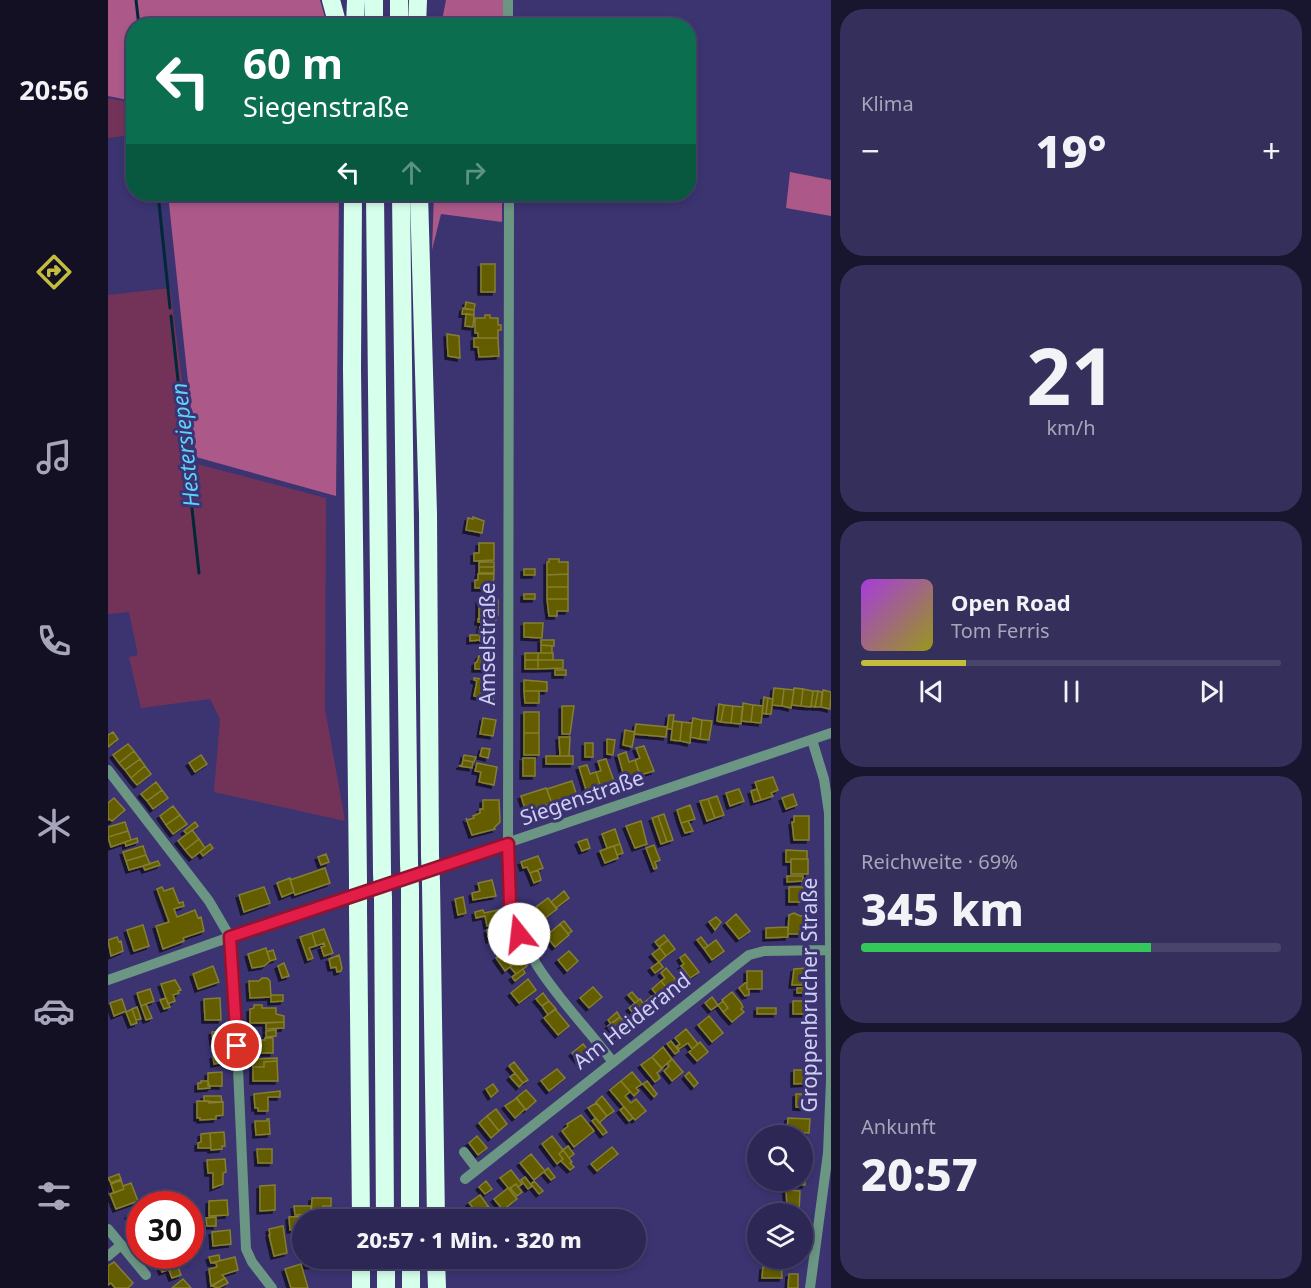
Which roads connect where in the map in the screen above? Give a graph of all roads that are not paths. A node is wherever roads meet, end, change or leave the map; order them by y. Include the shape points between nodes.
1 (331, 0) edge
2 (356, 0) edge
3 (374, 0) edge
4 (399, 0) edge
5 (418, 0) edge
6 (508, 0) edge
7 (336, 18) edge
8 (356, 18) edge
9 (374, 18) edge
10 (399, 18) edge
11 (417, 18) edge
12 (508, 18) edge
13 (353, 201) edge
14 (375, 201) edge
15 (400, 201) edge
16 (419, 201) edge
17 (508, 201) edge
18 (831, 733) edge
19 (812, 740) junction
20 (108, 770) edge
21 (508, 844) junction
22 (230, 937) junction
23 (829, 950) junction
24 (108, 980) edge
25 (612, 1061) junction
26 (464, 1152) dead end
27 (477, 1169) junction
28 (465, 1179) dead end
29 (361, 1209) edge
30 (385, 1209) edge
31 (410, 1209) edge
32 (436, 1209) edge
33 (108, 1229) edge
34 (122, 1245) junction
35 (108, 1256) edge
36 (361, 1269) edge
37 (386, 1269) edge
38 (411, 1269) edge
39 (436, 1269) edge
40 (146, 1275) dead end
41 (272, 1288) edge
42 (361, 1288) edge
43 (386, 1288) edge
44 (411, 1288) edge
45 (437, 1288) edge
46 (810, 1288) edge

1 - 7 highway
2 - 8 highway
3 - 9 highway
4 - 10 highway
5 - 11 highway
6 - 12 street
13 - 29 highway, bridge
14 - 30 highway, bridge
15 - 31 highway, bridge via 410,890
16 - 32 highway, bridge via 428,514
17 - 21 street, Amselstraße
18 - 19 street, Siegenstraße
19 - 21 street, Siegenstraße
19 - 23 street, Groppenbrucher Straße via 827,793
20 - 22 street via 209,901
21 - 22 street, Siegenstraße
21 - 25 street, Amselstraße via 510,905 519,934 534,963
22 - 24 street, Siegenstraße
22 - 41 street via 246,1249
23 - 25 street, Am Heiderand via 764,951 749,955
23 - 46 street, Groppenbrucher Straße via 828,1153
25 - 27 street, Am Heiderand
26 - 27 street
27 - 28 street, Am Heiderand
33 - 34 street
34 - 35 street
34 - 40 street
36 - 42 highway
37 - 43 highway
38 - 44 highway
39 - 45 highway

